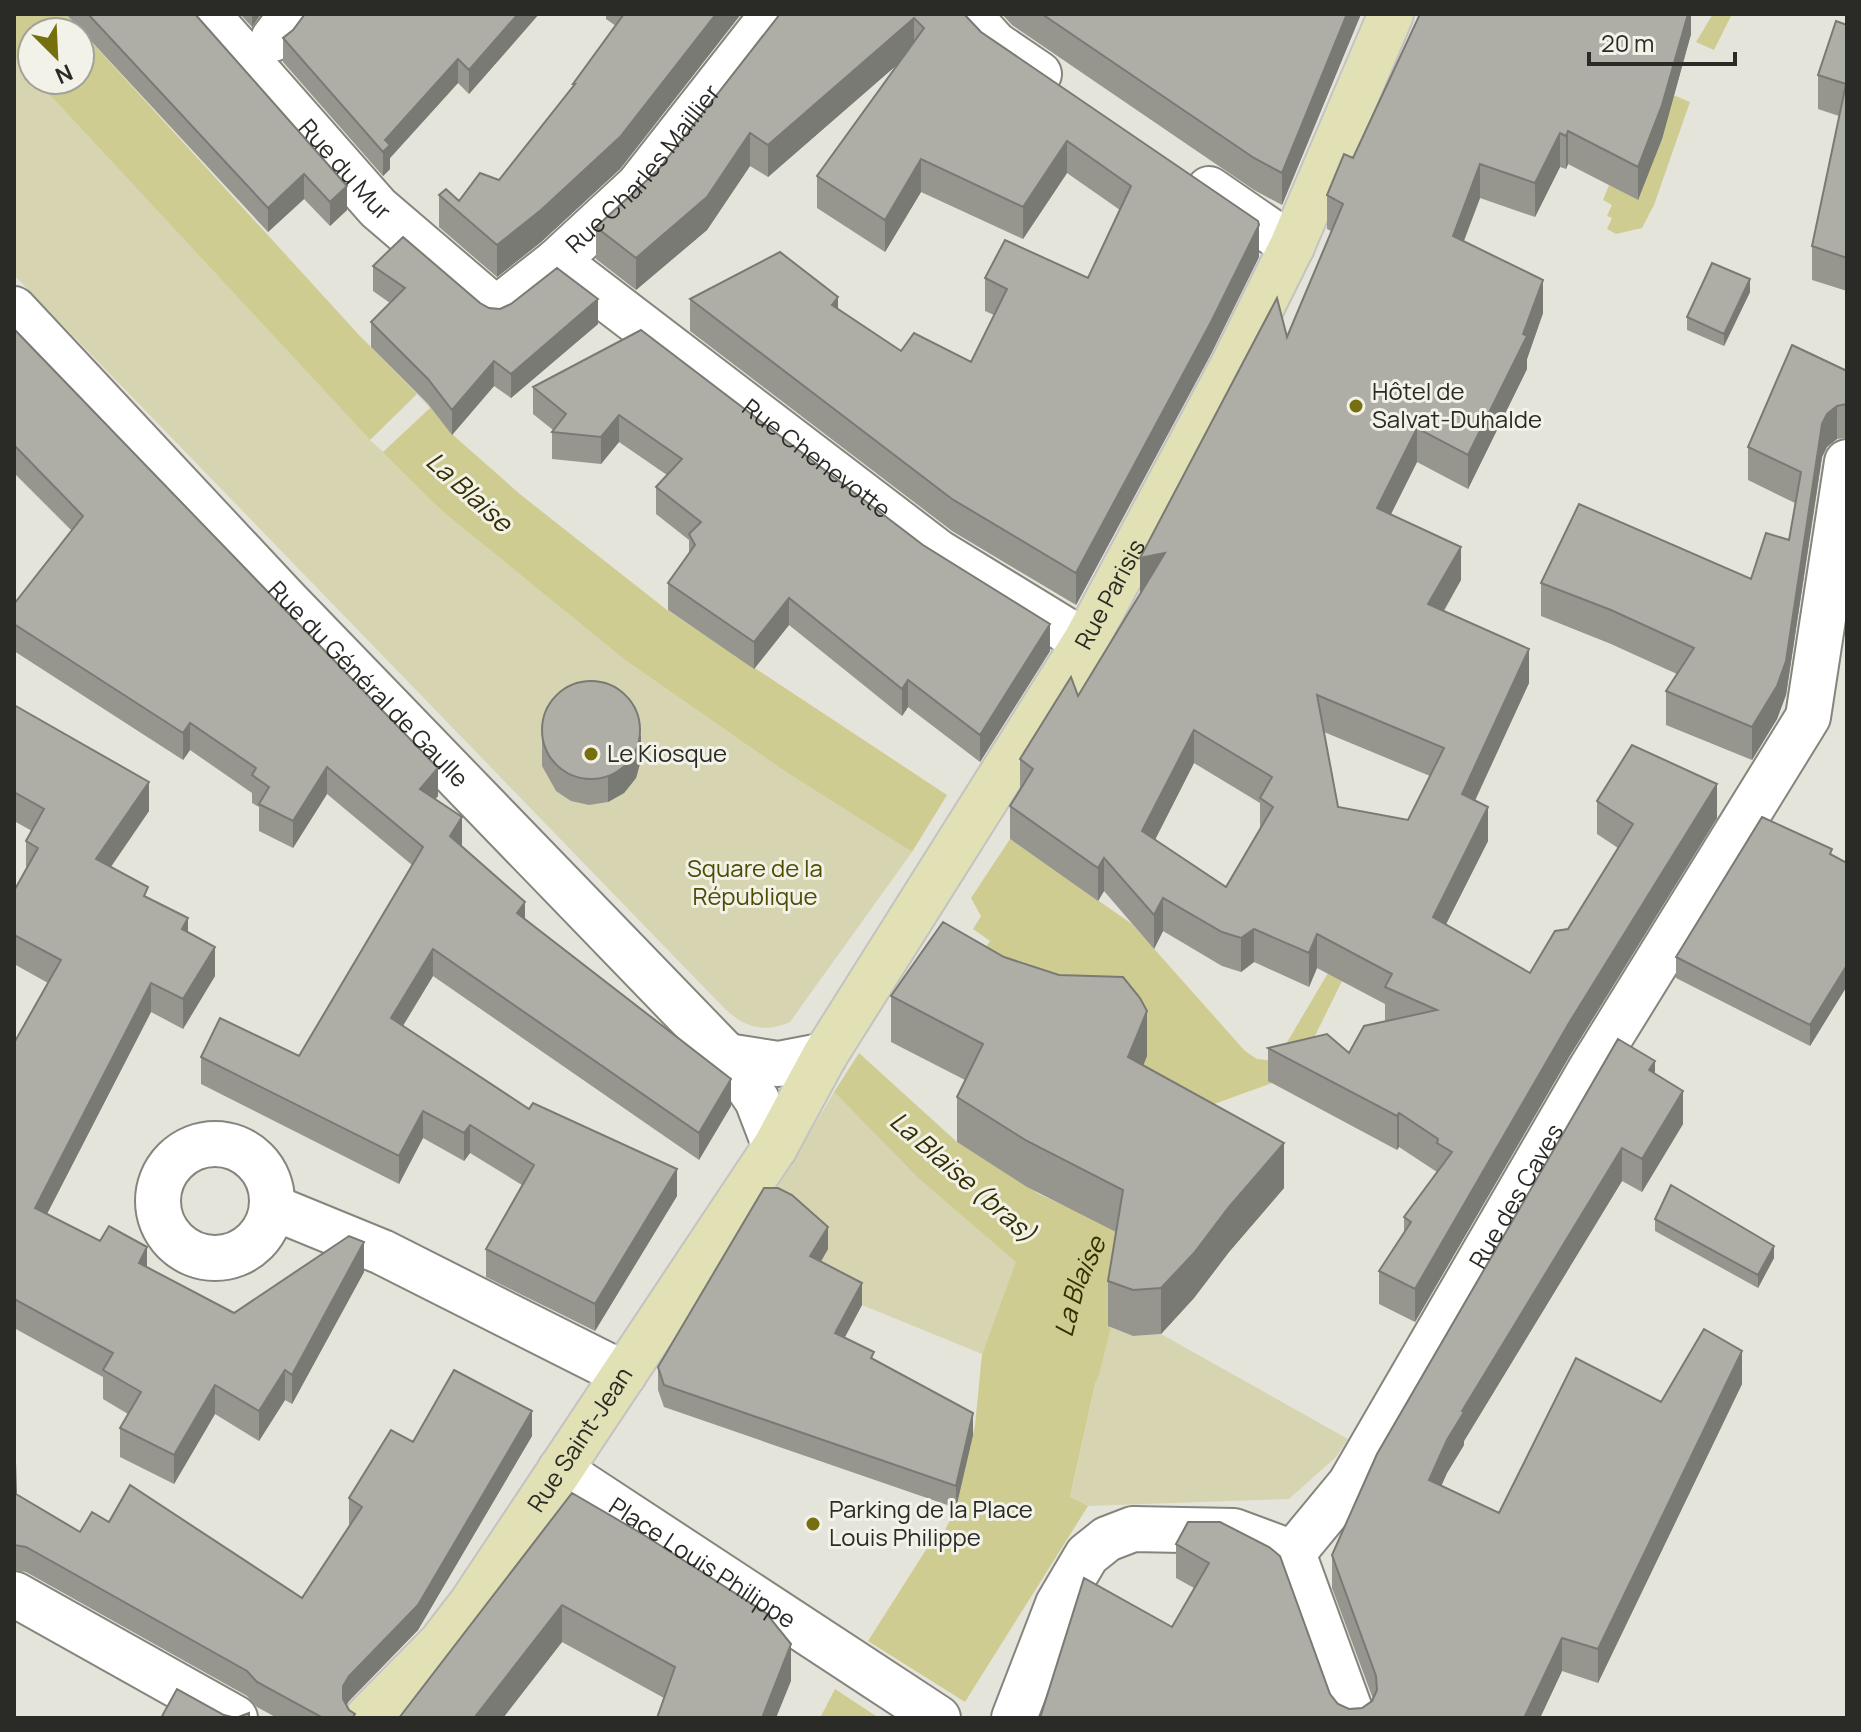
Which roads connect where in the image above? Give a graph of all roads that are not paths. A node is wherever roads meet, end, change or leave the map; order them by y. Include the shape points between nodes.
1 (207, 14) edge
2 (773, 14) edge
3 (968, 14) edge
4 (1391, 14) edge
5 (1073, 97) edge
6 (1176, 167) edge
7 (1292, 246) junction
8 (557, 261) junction
9 (14, 309) edge
10 (496, 309) joint
11 (1847, 462) edge
12 (1085, 642) junction
13 (1847, 673) edge
14 (1808, 717) junction
15 (825, 1055) junction
16 (727, 1056) junction
17 (775, 1147) junction
18 (272, 1207) dead end
19 (624, 1374) junction
20 (560, 1470) junction
21 (1293, 1553) junction
22 (14, 1594) edge
23 (235, 1718) edge
24 (367, 1718) edge
25 (938, 1718) edge
26 (1014, 1718) edge
27 (1353, 1718) edge

1 - 10 street, Rue du Mur via 378,208
2 - 8 street, Rue Charles Maillier via 638,186
3 - 5 street via 995,44
4 - 7 main road, Rue Parisis
6 - 7 street
7 - 12 main road, Rue Parisis
8 - 10 street, Rue Charles Maillier
8 - 12 street, Rue Chenevotte via 938,552
9 - 16 street, Rue du Général de Gaulle via 286,600
11 - 14 street, Rue des Caves
12 - 15 main road, Rue Parisis
13 - 14 street
14 - 21 street, Rue des Caves via 1590,1070 1350,1484
15 - 16 street via 778,1064
15 - 17 main road, Rue Parisis
16 - 17 street, Rue du Général de Gaulle via 757,1100
17 - 19 main road, Rue Saint-Jean
18 - 19 street via 382,1252
19 - 20 main road, Rue Saint-Jean
20 - 24 main road, Rue Saint-Jean via 441,1643
20 - 25 street, Place Louis Philippe
21 - 26 street via 1234,1531 1133,1529 1107,1539 1087,1555 1058,1604
21 - 27 street
22 - 23 street

